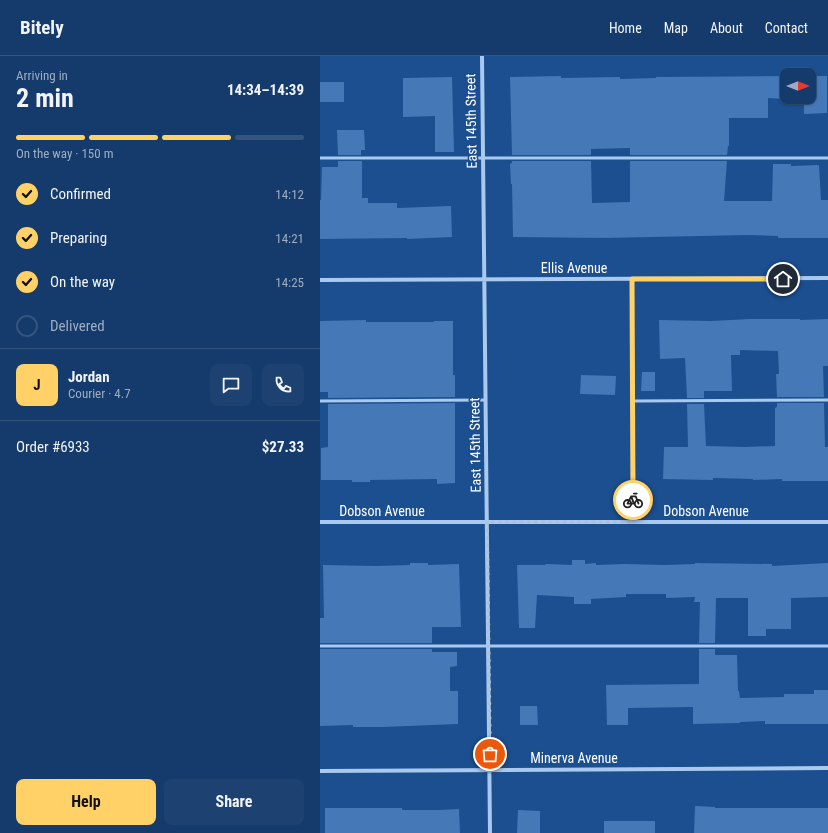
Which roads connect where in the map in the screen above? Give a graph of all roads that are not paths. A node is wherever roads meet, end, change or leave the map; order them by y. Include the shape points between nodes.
1 (482, 56) edge
2 (320, 158) edge
3 (483, 158) junction
4 (828, 158) edge
5 (828, 278) edge
6 (484, 279) junction
7 (632, 279) junction
8 (320, 280) edge
9 (486, 400) junction
10 (828, 400) edge
11 (320, 401) edge
12 (633, 401) junction
13 (320, 522) edge
14 (487, 522) junction
15 (634, 522) junction
16 (828, 522) edge
17 (320, 646) edge
18 (488, 646) junction
19 (828, 646) edge
20 (828, 768) edge
21 (490, 770) junction
22 (320, 771) edge
23 (490, 833) edge

1 - 3 street, East 145th Street
2 - 3 lane
3 - 4 lane
3 - 6 street, East 145th Street
5 - 7 street, Ellis Avenue
6 - 7 street, Ellis Avenue
6 - 8 street, Ellis Avenue
6 - 9 street, East 145th Street
7 - 12 lane
9 - 11 lane
9 - 14 street, East 145th Street
10 - 12 lane
12 - 15 lane
13 - 14 street, Dobson Avenue
14 - 15 street, Dobson Avenue
14 - 18 street, East 145th Street
15 - 16 street, Dobson Avenue
17 - 18 lane
18 - 19 lane
18 - 21 street, East 145th Street
20 - 21 street, Minerva Avenue
21 - 22 street, Minerva Avenue
21 - 23 street, East 145th Street

